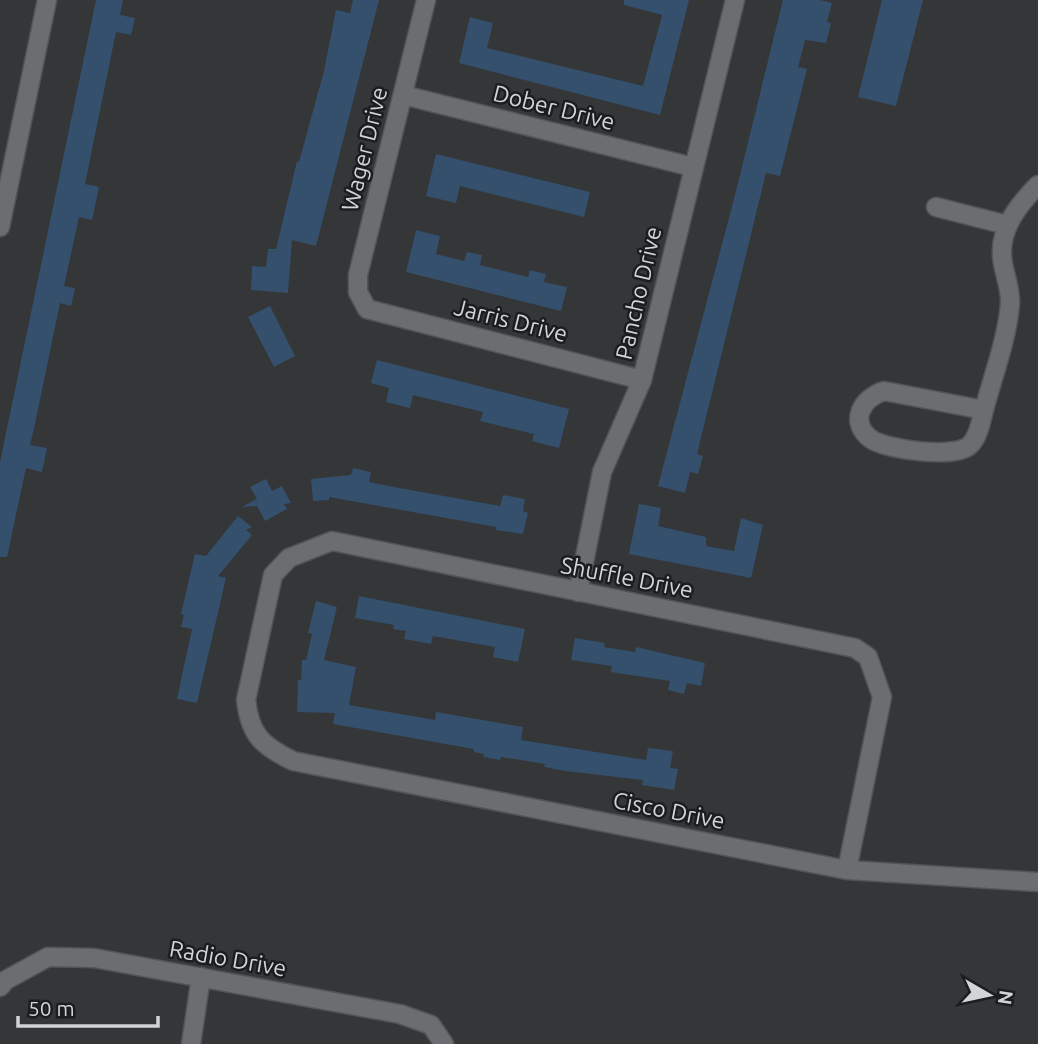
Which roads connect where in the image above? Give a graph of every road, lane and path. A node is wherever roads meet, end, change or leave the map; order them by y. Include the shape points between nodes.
1 (47, 0) edge
2 (426, 0) edge
3 (735, 0) edge
4 (403, 95) junction
5 (694, 167) junction
6 (1038, 185) edge
7 (936, 207) dead end
8 (1007, 225) junction
9 (0, 227) edge
10 (367, 309) joint
11 (642, 380) junction
12 (984, 410) junction
13 (578, 592) junction
14 (293, 761) joint
15 (847, 870) junction
16 (1038, 883) edge
17 (201, 977) junction
18 (0, 987) edge
19 (191, 1044) edge
20 (443, 1044) edge

1 - 9 street
2 - 4 street, Wager Drive
3 - 5 street, Pancho Drive
4 - 5 street, Dober Drive
4 - 10 street, Wager Drive via 358,275 358,292
5 - 11 street, Pancho Drive
6 - 8 street
7 - 8 street
8 - 12 street via 1002,256 1010,302
10 - 11 street, Jarris Drive
11 - 13 street, Pancho Drive via 602,472
12 - 12 street via 970,445 947,453 872,440 860,420 867,398 884,391
13 - 14 street, Shuffle Drive via 332,541 289,558 273,575 246,700 255,733 269,749
13 - 15 street, Shuffle Drive via 855,648 868,657 882,698
14 - 15 street, Cisco Drive
15 - 16 street, Cisco Drive
17 - 18 street, Radio Drive via 94,958 48,957
17 - 19 street
17 - 20 street, Radio Drive via 400,1014 431,1026

